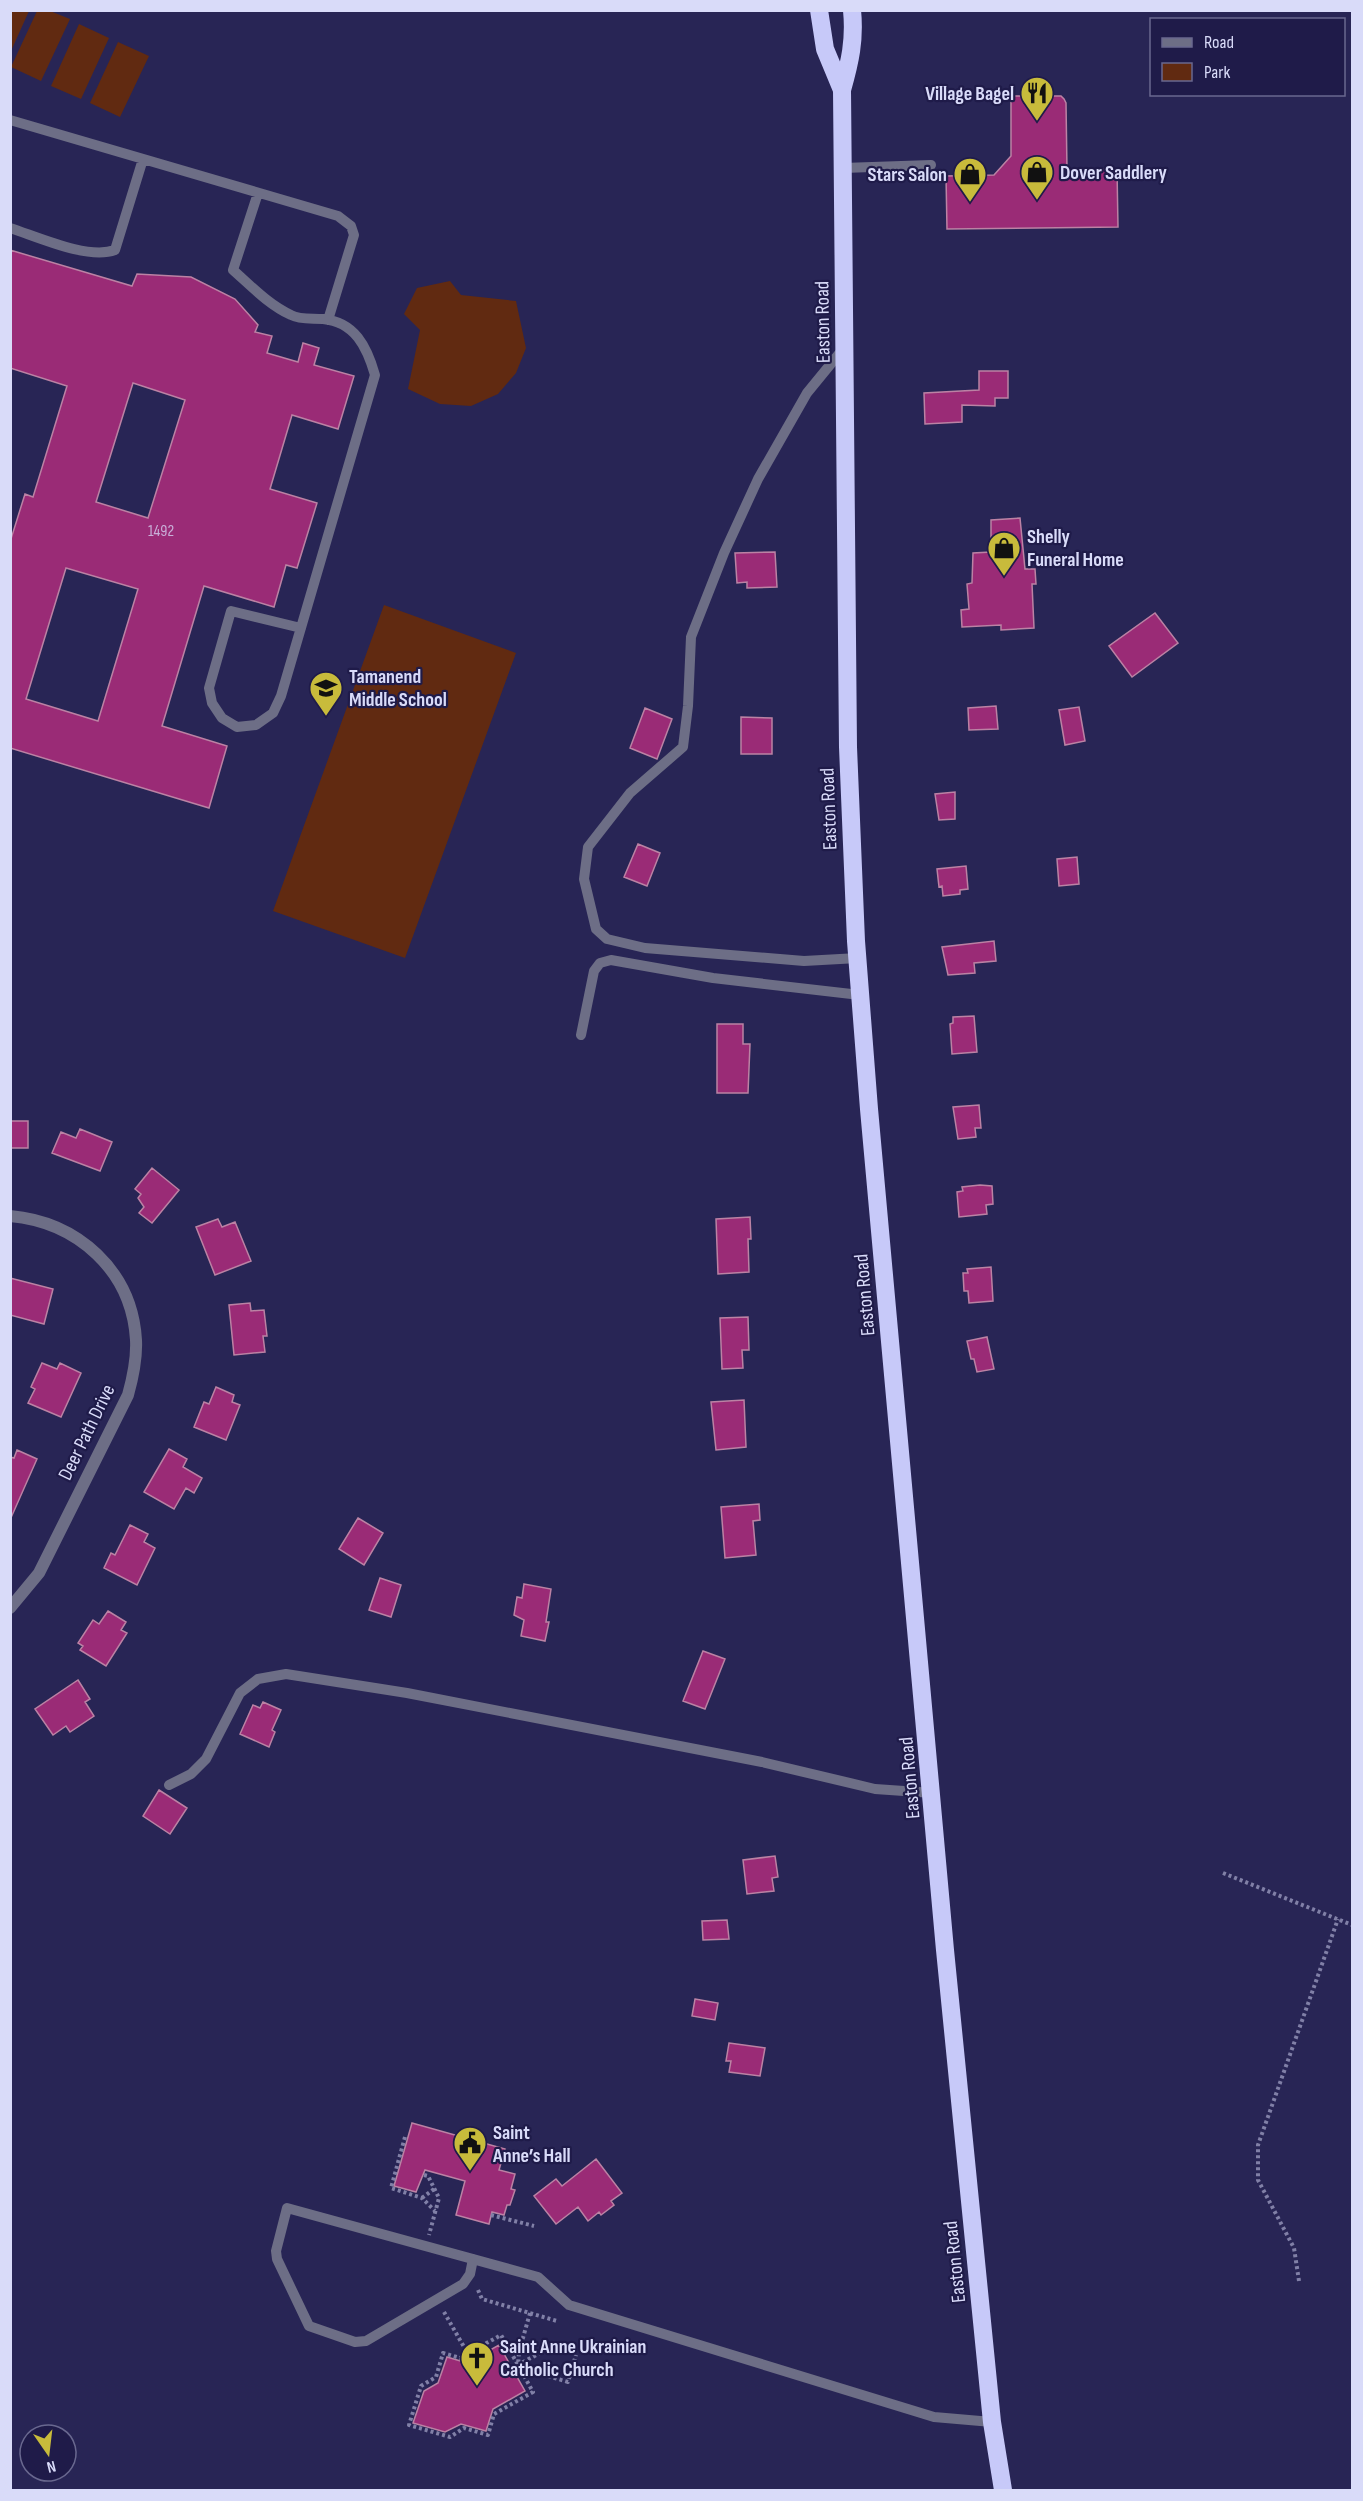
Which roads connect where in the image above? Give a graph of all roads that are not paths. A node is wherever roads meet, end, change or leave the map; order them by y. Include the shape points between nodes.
1 (819, 10) edge
2 (852, 10) edge
3 (842, 90) junction
4 (10, 120) edge
5 (143, 159) junction
6 (932, 165) dead end
7 (843, 168) junction
8 (258, 193) junction
9 (10, 228) edge
10 (328, 320) junction
11 (845, 346) junction
12 (301, 628) junction
13 (858, 958) junction
14 (860, 995) junction
15 (581, 1035) dead end
16 (10, 1216) edge
17 (10, 1608) edge
18 (169, 1785) dead end
19 (933, 1793) junction
20 (473, 2259) junction
21 (992, 2422) junction
22 (1003, 2490) edge

1 - 3 highway, Easton Road via 825,49
2 - 3 highway, Easton Road via 852,56
3 - 7 highway, Easton Road
4 - 5 lane
5 - 8 lane
5 - 9 lane via 116,250 104,254 89,252
6 - 7 lane
7 - 11 highway, Easton Road
8 - 10 lane via 233,270 293,317
8 - 10 lane via 338,216 351,226 354,236
10 - 12 lane via 347,325 368,352 375,375
11 - 13 highway, Easton Road via 848,747
11 - 13 lane via 807,393 758,478 724,553 691,637 683,747 630,793 588,847 584,879 596,929 608,939 645,948 707,954 804,961
12 - 12 lane via 273,713 256,725 237,727 222,718 212,703 209,688 231,611
13 - 14 highway, Easton Road
14 - 15 lane via 713,978 611,960 600,963 594,971
14 - 19 highway, Easton Road
16 - 17 street, Deer Path Drive via 48,1223 89,1246 109,1267 124,1292 136,1341 128,1395 39,1573
18 - 19 lane via 191,1774 206,1759 240,1693 258,1679 286,1674 407,1693 762,1762 875,1789
19 - 21 highway, Easton Road
20 - 20 lane via 287,2208 276,2251 309,2326 356,2342 366,2341 462,2284 470,2274
20 - 21 lane via 538,2277 569,2305 934,2417
21 - 22 highway, Easton Road

